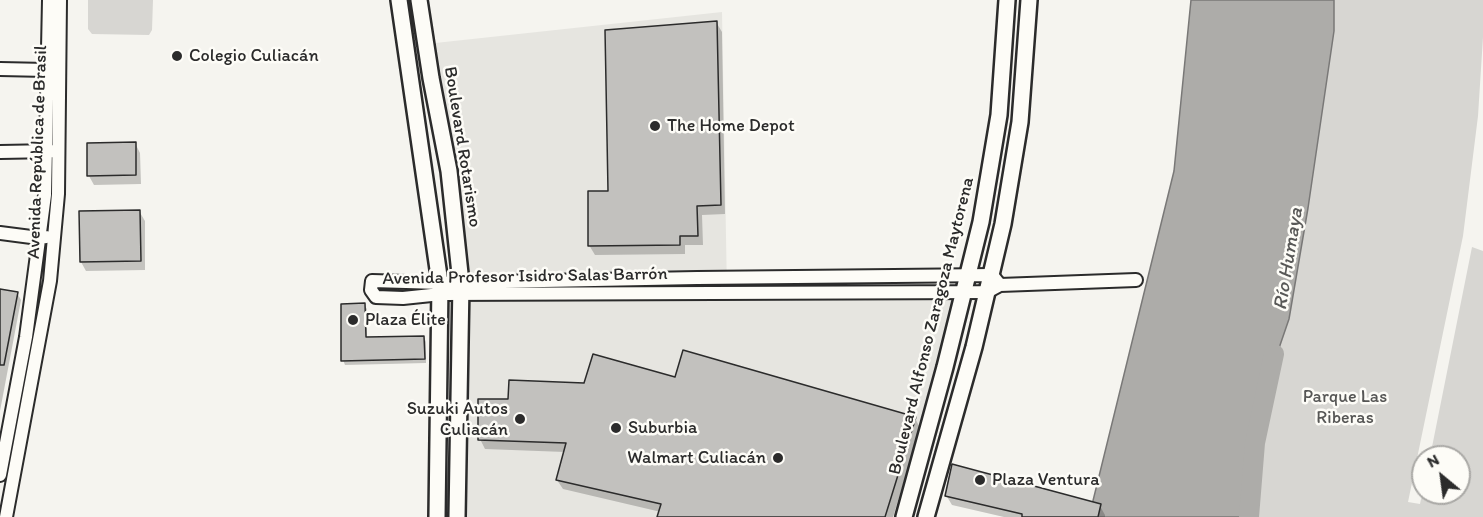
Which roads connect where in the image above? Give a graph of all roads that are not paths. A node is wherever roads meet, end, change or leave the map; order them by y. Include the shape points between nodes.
1 (49, 0) edge
2 (60, 0) edge
3 (399, 0) edge
4 (419, 0) edge
5 (1007, 0) edge
6 (1029, 0) edge
7 (0, 69) edge
8 (47, 70) junction
9 (51, 151) junction
10 (0, 152) edge
11 (0, 233) edge
12 (54, 236) junction
13 (39, 238) junction
14 (968, 276) junction
15 (1136, 279) dead end
16 (993, 284) junction
17 (461, 288) junction
18 (441, 289) junction
19 (963, 292) junction
20 (9, 435) junction
21 (22, 437) junction
22 (0, 475) edge
23 (6, 517) edge
24 (437, 517) edge
25 (457, 517) edge
26 (904, 517) edge
27 (926, 517) edge

1 - 8 street, Avenida República de Brasil
2 - 9 street, Avenida República de Brasil
3 - 18 street
4 - 17 street, Boulevard Rotarismo via 449,171
5 - 14 street, Boulevard Alfonso Zaragoza Maytorena via 999,115
6 - 16 street via 1020,122
7 - 8 street
8 - 9 street, Avenida República de Brasil
9 - 10 street
9 - 12 street, Avenida República de Brasil via 58,194
9 - 13 street, Avenida República de Brasil
11 - 13 street
12 - 13 street
12 - 21 street, Avenida República de Brasil via 50,281
13 - 20 street, Avenida República de Brasil
14 - 16 street, Avenida Profesor Isidro Salas Barrón
14 - 17 street, Avenida Profesor Isidro Salas Barrón via 697,278
14 - 19 street, Boulevard Alfonso Zaragoza Maytorena
15 - 16 street, Avenida Profesor Isidro Salas Barrón
16 - 19 street, Avenida Profesor Isidro Salas Barrón
16 - 27 street
17 - 18 street, Avenida Profesor Isidro Salas Barrón
17 - 19 street, Avenida Profesor Isidro Salas Barrón
17 - 25 street, Boulevard Rotarismo
18 - 18 street, Avenida Profesor Isidro Salas Barrón via 372,281 371,290 376,297 403,297
18 - 24 street
19 - 26 street, Boulevard Alfonso Zaragoza Maytorena
20 - 21 street
20 - 22 street, Avenida República de Brasil
21 - 23 street, Avenida República de Brasil

